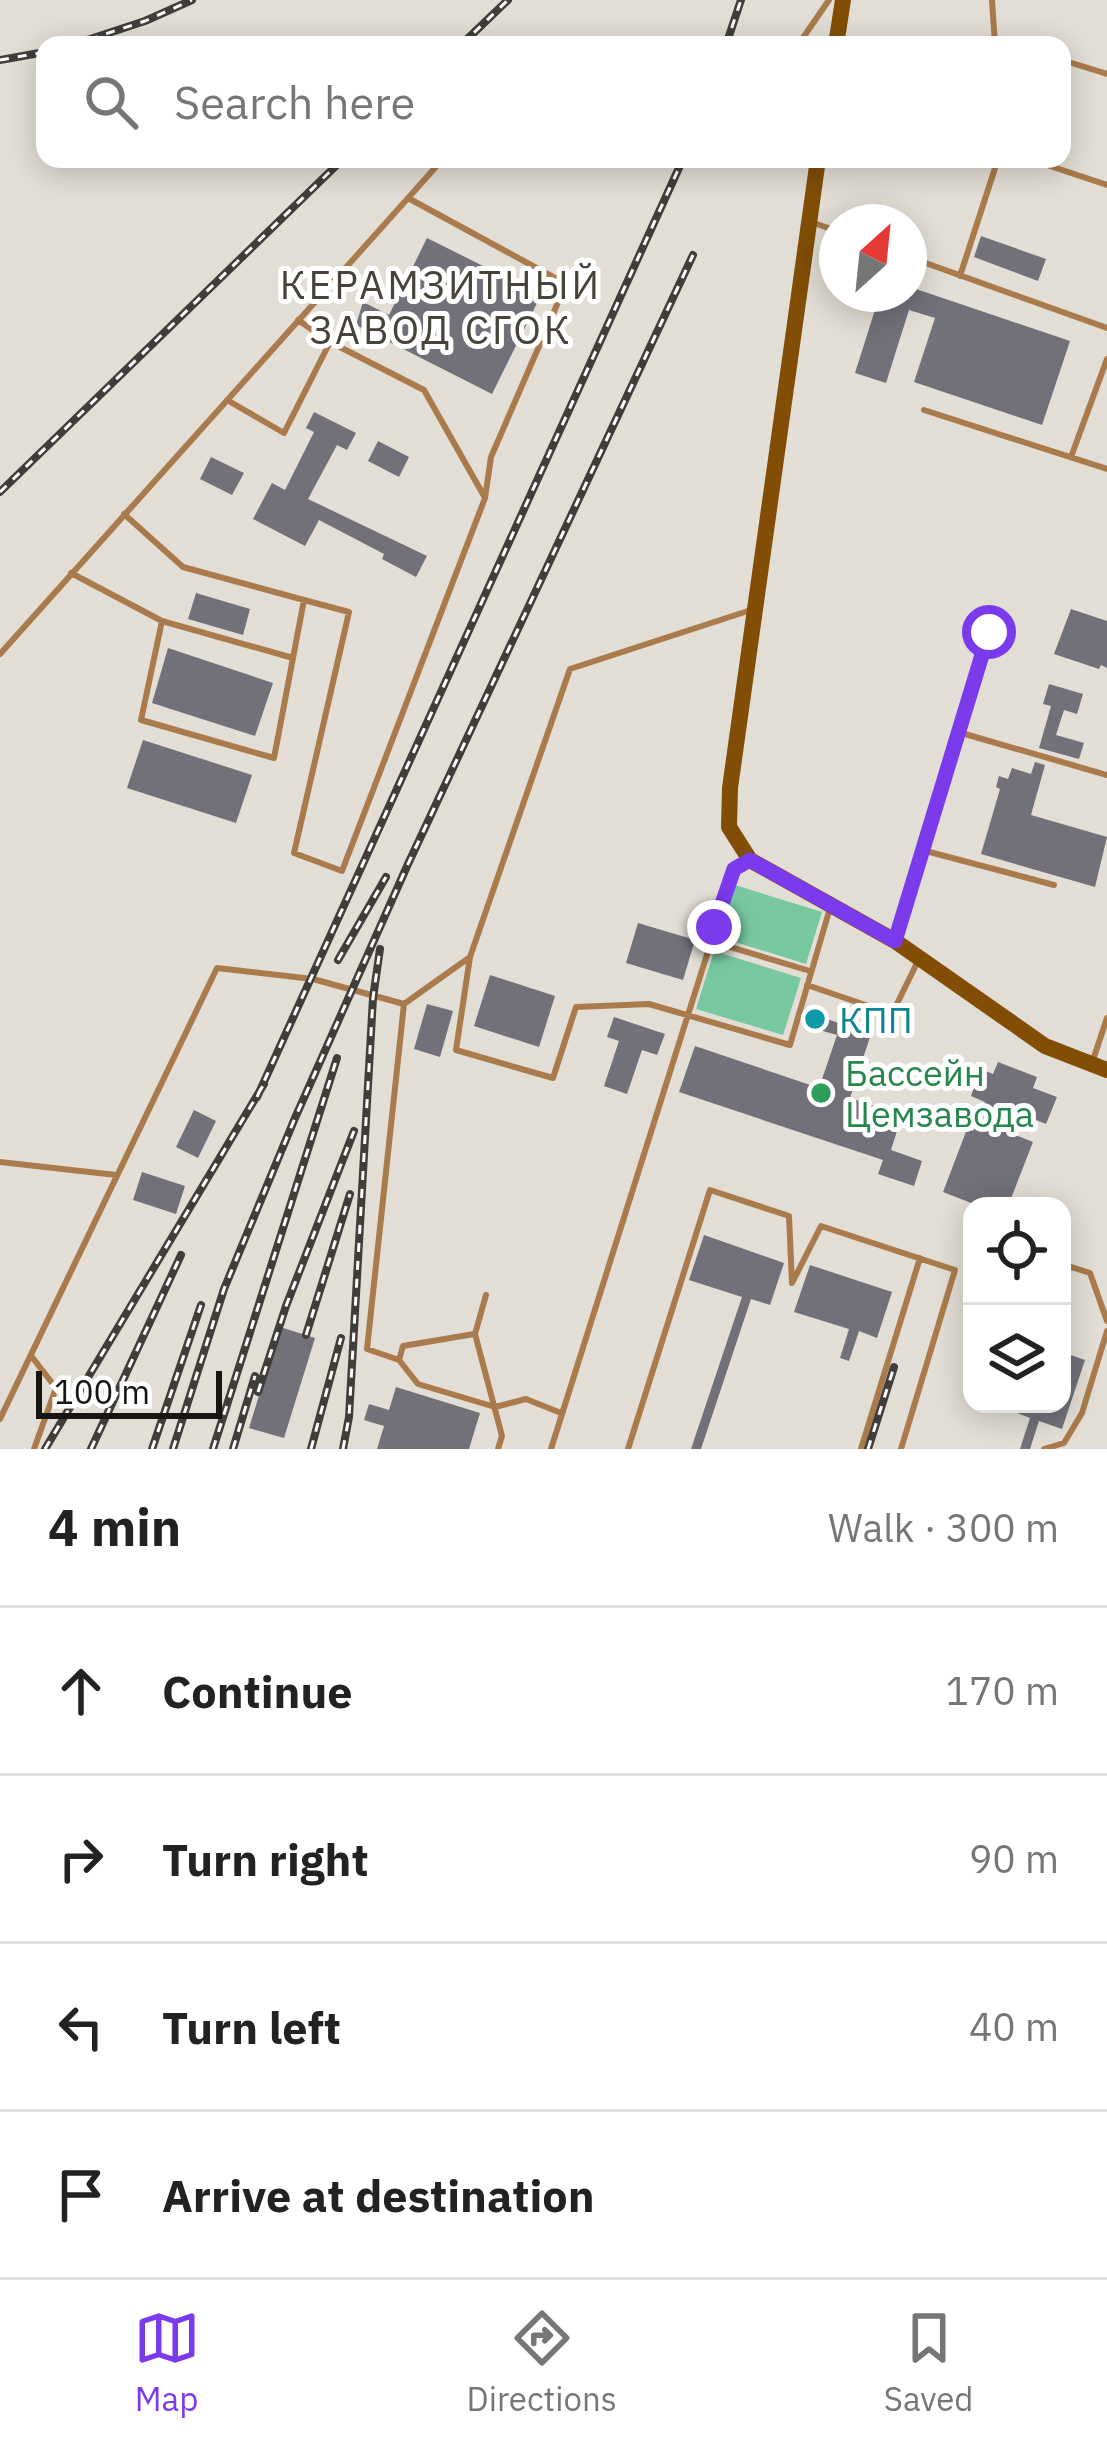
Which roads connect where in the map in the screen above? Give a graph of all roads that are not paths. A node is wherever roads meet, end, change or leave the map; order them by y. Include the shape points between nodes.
1 (829, 0) edge
2 (843, 0) edge
3 (992, 0) edge
4 (805, 36) edge
5 (837, 36) edge
6 (995, 36) edge
7 (1071, 63) edge
8 (1107, 74) edge
9 (435, 168) edge
10 (817, 168) edge
11 (995, 168) edge
12 (1056, 168) edge
13 (1107, 185) edge
14 (408, 198) junction
15 (808, 220) junction
16 (819, 224) edge
17 (927, 264) edge
18 (960, 276) junction
19 (298, 320) junction
20 (1107, 328) edge
21 (330, 342) junction
22 (1107, 359) edge
23 (226, 400) junction
24 (924, 410) dead end
25 (1071, 458) junction
26 (1107, 469) edge
27 (485, 498) junction
28 (124, 514) junction
29 (71, 573) junction
30 (304, 600) junction
31 (757, 608) junction
32 (162, 621) junction
33 (989, 632) dead end
34 (0, 654) edge
35 (293, 658) junction
36 (958, 732) junction
37 (1107, 775) edge
38 (922, 850) junction
39 (750, 860) junction
40 (1054, 885) dead end
41 (832, 903) junction
42 (710, 941) junction
43 (895, 941) junction
44 (470, 957) junction
45 (919, 961) junction
46 (811, 972) junction
47 (807, 985) junction
48 (404, 1004) junction
49 (686, 1015) junction
50 (1107, 1018) edge
51 (1099, 1067) edge
52 (0, 1162) edge
53 (118, 1175) junction
54 (920, 1258) junction
55 (1071, 1267) edge
56 (486, 1295) dead end
57 (1107, 1321) edge
58 (1107, 1331) edge
59 (475, 1334) junction
60 (31, 1356) junction
61 (399, 1360) junction
62 (495, 1407) junction
63 (562, 1413) junction
64 (0, 1420) edge
65 (34, 1449) edge
66 (498, 1449) edge
67 (550, 1449) edge
68 (628, 1449) edge
69 (861, 1449) edge
70 (901, 1449) edge
71 (1044, 1449) edge

1 - 4 lane
2 - 5 street
3 - 6 lane
7 - 8 lane
9 - 14 lane
10 - 15 street
11 - 18 lane
12 - 13 lane
14 - 19 lane
14 - 27 lane via 566,284 491,457
15 - 16 lane
15 - 31 street
17 - 18 lane
18 - 20 lane
19 - 21 lane
19 - 23 lane
21 - 23 lane via 284,433
21 - 27 lane via 424,390
22 - 25 lane
23 - 28 lane
24 - 25 lane
25 - 26 lane
27 - 30 lane via 342,871 294,853 349,612
28 - 29 lane
28 - 30 lane via 184,567
29 - 32 lane
29 - 34 lane
30 - 35 lane
31 - 39 street via 730,788 729,827
31 - 44 lane via 570,669
32 - 35 lane
32 - 35 lane via 141,720 274,758
33 - 36 lane
36 - 37 lane
36 - 38 lane
38 - 40 lane
38 - 43 lane
39 - 41 street
39 - 42 lane via 734,869
41 - 43 street
41 - 46 lane
42 - 46 lane
42 - 49 lane
43 - 45 street
44 - 48 lane
44 - 49 lane via 456,1050 553,1078 576,1007 649,1004
45 - 47 lane via 892,1014
45 - 51 street via 1045,1046
46 - 47 lane
47 - 49 lane via 790,1046
48 - 53 lane via 313,979 217,968
48 - 61 lane via 367,1348
49 - 63 lane
50 - 51 lane
52 - 53 lane
53 - 60 lane
54 - 68 lane via 821,1226 792,1283 789,1216 710,1190
54 - 69 lane
54 - 70 lane via 955,1270
55 - 57 lane via 1090,1274
56 - 59 lane
58 - 71 lane via 1082,1413 1064,1443
59 - 61 lane via 403,1346
59 - 62 lane
60 - 64 lane
60 - 65 lane via 56,1388
61 - 62 lane via 418,1384
62 - 63 lane via 526,1400
62 - 66 lane
63 - 67 lane

